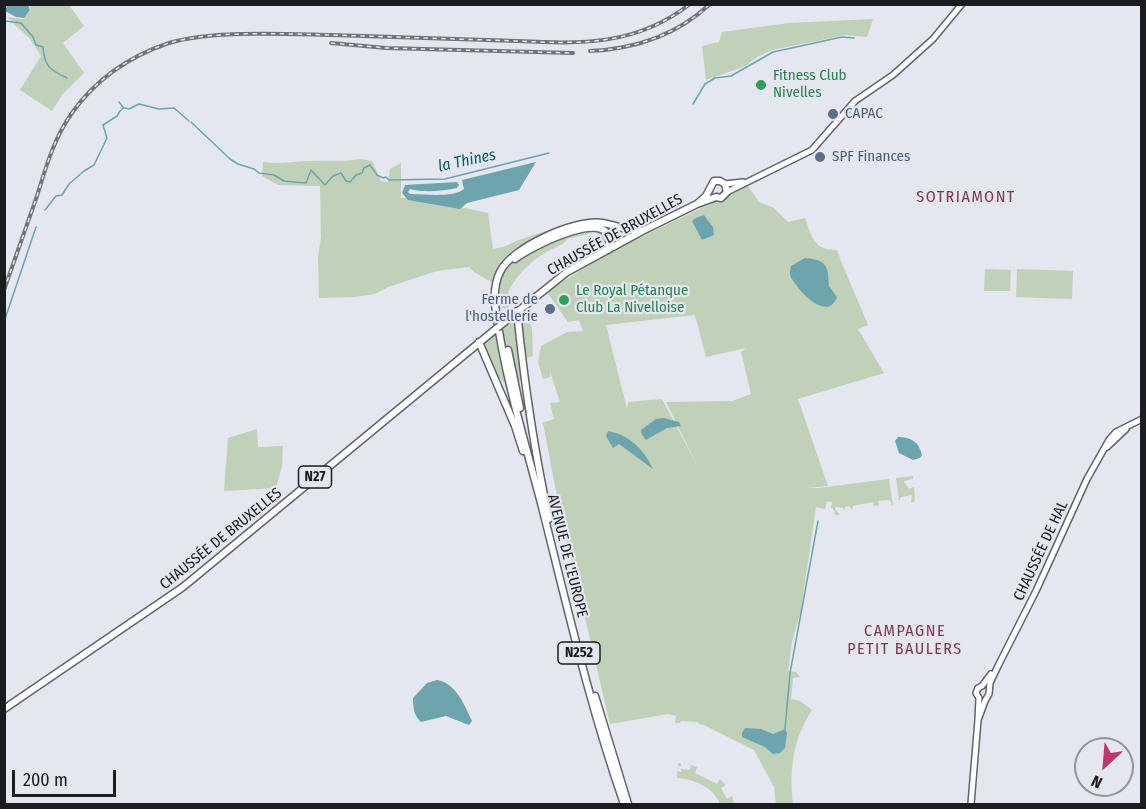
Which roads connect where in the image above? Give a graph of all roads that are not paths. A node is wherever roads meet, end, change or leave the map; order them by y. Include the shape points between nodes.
1 (962, 4) edge
2 (748, 182) junction
3 (725, 184) junction
4 (710, 191) junction
5 (727, 192) junction
6 (716, 198) junction
7 (697, 204) junction
8 (642, 231) junction
9 (608, 250) junction
10 (498, 312) junction
11 (514, 314) junction
12 (479, 342) junction
13 (1142, 419) edge
14 (540, 500) junction
15 (552, 534) junction
16 (998, 666) junction
17 (982, 686) junction
18 (988, 689) junction
19 (979, 698) junction
20 (987, 698) junction
21 (4, 709) edge
22 (978, 720) junction
23 (624, 804) edge
24 (628, 804) edge
25 (971, 804) edge

1 - 2 main road, N27 via 938,34 894,75 849,107 812,150
2 - 3 main road, N27
2 - 5 main road, N27
3 - 4 main road, N27 via 714,181
3 - 5 main road
4 - 6 main road
4 - 7 main road, N27
5 - 6 main road, N27
6 - 7 main road, N27
7 - 8 main road, CHAUSSÉE DE BRUXELLES / N27
8 - 9 main road, CHAUSSÉE DE BRUXELLES / N27
8 - 10 main road via 601,222 585,224 525,246 499,273 495,291
9 - 10 main road via 609,233 599,227 565,234 530,249 504,272 498,291
9 - 11 main road, CHAUSSÉE DE BRUXELLES / N27 via 567,272
10 - 14 main road, AVENUE DE L'EUROPE / N252 via 514,402
10 - 15 main road, AVENUE DE L'EUROPE / N252
11 - 12 main road, CHAUSSÉE DE BRUXELLES / N27, bridge
11 - 15 main road
12 - 14 main road via 515,426
12 - 21 main road, CHAUSSÉE DE BRUXELLES / N27 via 183,587
13 - 16 main road, CHAUSSÉE DE HAL via 1109,440
14 - 23 main road, AVENUE DE L'EUROPE / N252 via 601,736
15 - 24 main road, AVENUE DE L'EUROPE / N252 via 604,730
16 - 17 main road, CHAUSSÉE DE HAL
16 - 18 main road, CHAUSSÉE DE HAL
17 - 18 main road
17 - 19 main road, CHAUSSÉE DE HAL via 976,690
18 - 20 main road, CHAUSSÉE DE HAL
19 - 20 main road
19 - 22 main road, CHAUSSÉE DE HAL
20 - 22 main road, CHAUSSÉE DE HAL
22 - 25 main road, CHAUSSÉE DE HAL

